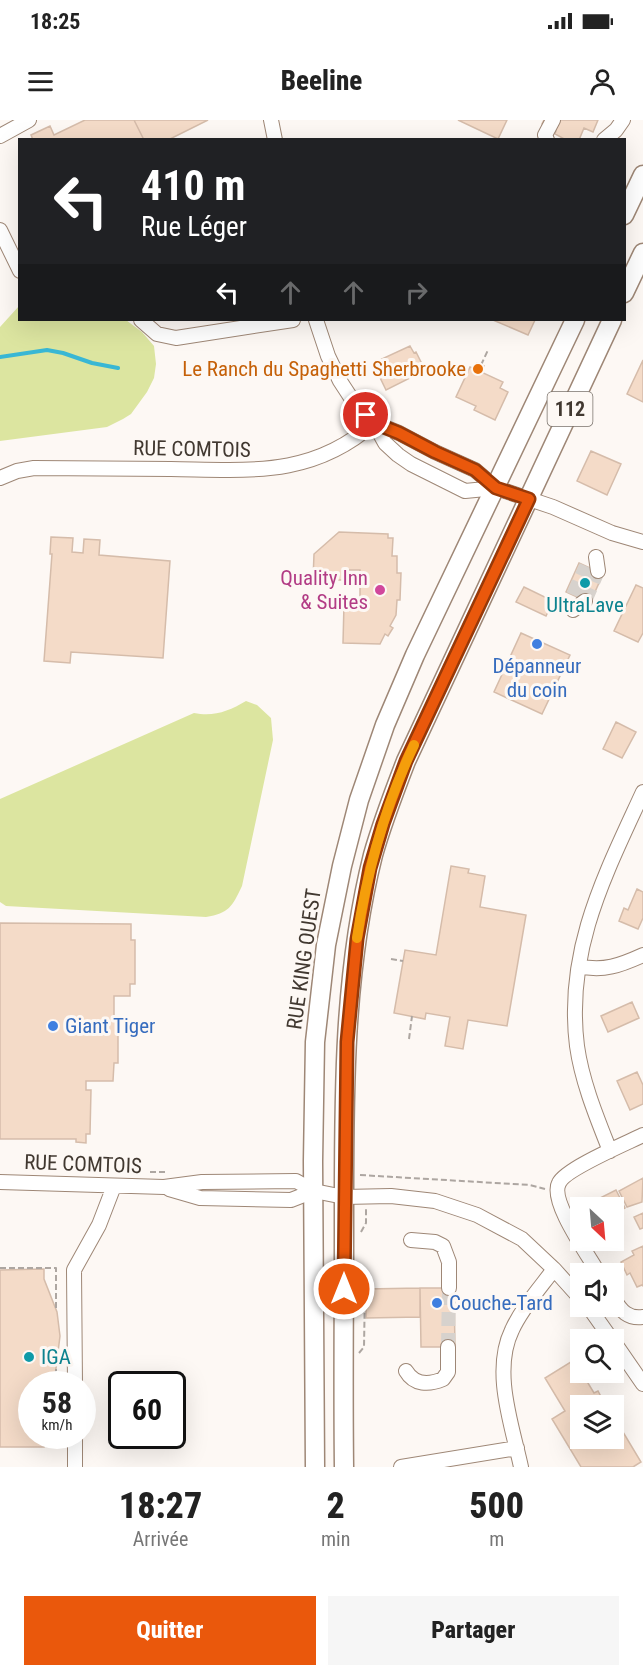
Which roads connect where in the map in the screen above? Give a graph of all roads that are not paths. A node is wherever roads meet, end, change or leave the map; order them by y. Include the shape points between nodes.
1 (29, 120) edge
2 (271, 120) edge
3 (553, 120) edge
4 (623, 120) edge
5 (0, 136) edge
6 (275, 138) edge
7 (546, 138) edge
8 (606, 138) edge
9 (643, 175) edge
10 (626, 211) edge
11 (0, 230) edge
12 (643, 253) edge
13 (18, 267) edge
14 (626, 290) edge
15 (142, 321) edge
16 (286, 321) edge
17 (316, 321) edge
18 (575, 321) edge
19 (612, 321) edge
20 (374, 423) junction
21 (0, 478) edge
22 (496, 488) junction
23 (529, 499) junction
24 (643, 542) edge
25 (643, 792) edge
26 (643, 955) edge
27 (579, 966) junction
28 (643, 1135) edge
29 (610, 1151) junction
30 (0, 1182) edge
31 (114, 1186) junction
32 (164, 1187) junction
33 (314, 1191) junction
34 (344, 1197) junction
35 (411, 1240) dead end
36 (593, 1263) edge
37 (554, 1269) junction
38 (570, 1287) edge
39 (449, 1288) tunnel mouth
40 (624, 1314) edge
41 (643, 1317) edge
42 (448, 1347) tunnel mouth
43 (624, 1357) edge
44 (75, 1371) edge
45 (406, 1371) dead end
46 (643, 1384) edge
47 (517, 1448) junction
48 (75, 1449) edge
49 (75, 1467) edge
50 (315, 1467) edge
51 (344, 1467) edge
52 (401, 1467) edge
53 (521, 1467) edge

1 - 5 street
2 - 6 street
3 - 7 street
4 - 8 street
9 - 10 main road
11 - 13 street
12 - 14 main road
15 - 16 street via 157,334 176,338
17 - 20 street via 340,381
18 - 22 main road, 112
19 - 23 main road, 112
20 - 21 street, RUE COMTOIS via 358,437 318,457 273,469 34,468
20 - 22 street via 475,470
20 - 22 street via 385,443 411,464 465,490
22 - 23 street
22 - 33 main road, RUE KING OUEST / 112 via 389,715 350,834 328,935 318,1006 313,1085
23 - 24 street
23 - 34 main road, 112 via 406,761 374,853 360,918 349,1003
25 - 27 street via 591,909
26 - 27 street via 609,968
27 - 29 street via 575,1021 578,1048
28 - 29 street
29 - 36 street via 558,1184 562,1210
30 - 31 street, RUE COMTOIS
31 - 32 street, RUE COMTOIS
31 - 44 street via 99,1225 74,1270
32 - 33 street, RUE COMTOIS via 202,1182 296,1181
32 - 33 street, RUE COMTOIS via 200,1198 291,1200
33 - 34 street, RUE COMTOIS
33 - 50 main road, RUE KING OUEST / 112
34 - 37 street, RUE COMTOIS via 420,1198 477,1215 522,1239
34 - 51 main road, 112
35 - 39 street via 443,1246 449,1262
37 - 38 street, RUE COMTOIS
37 - 47 street via 519,1317 507,1342 504,1375
40 - 41 street
42 - 45 street via 448,1372 443,1380 418,1383
43 - 46 street
47 - 52 street
47 - 53 street
48 - 49 street

